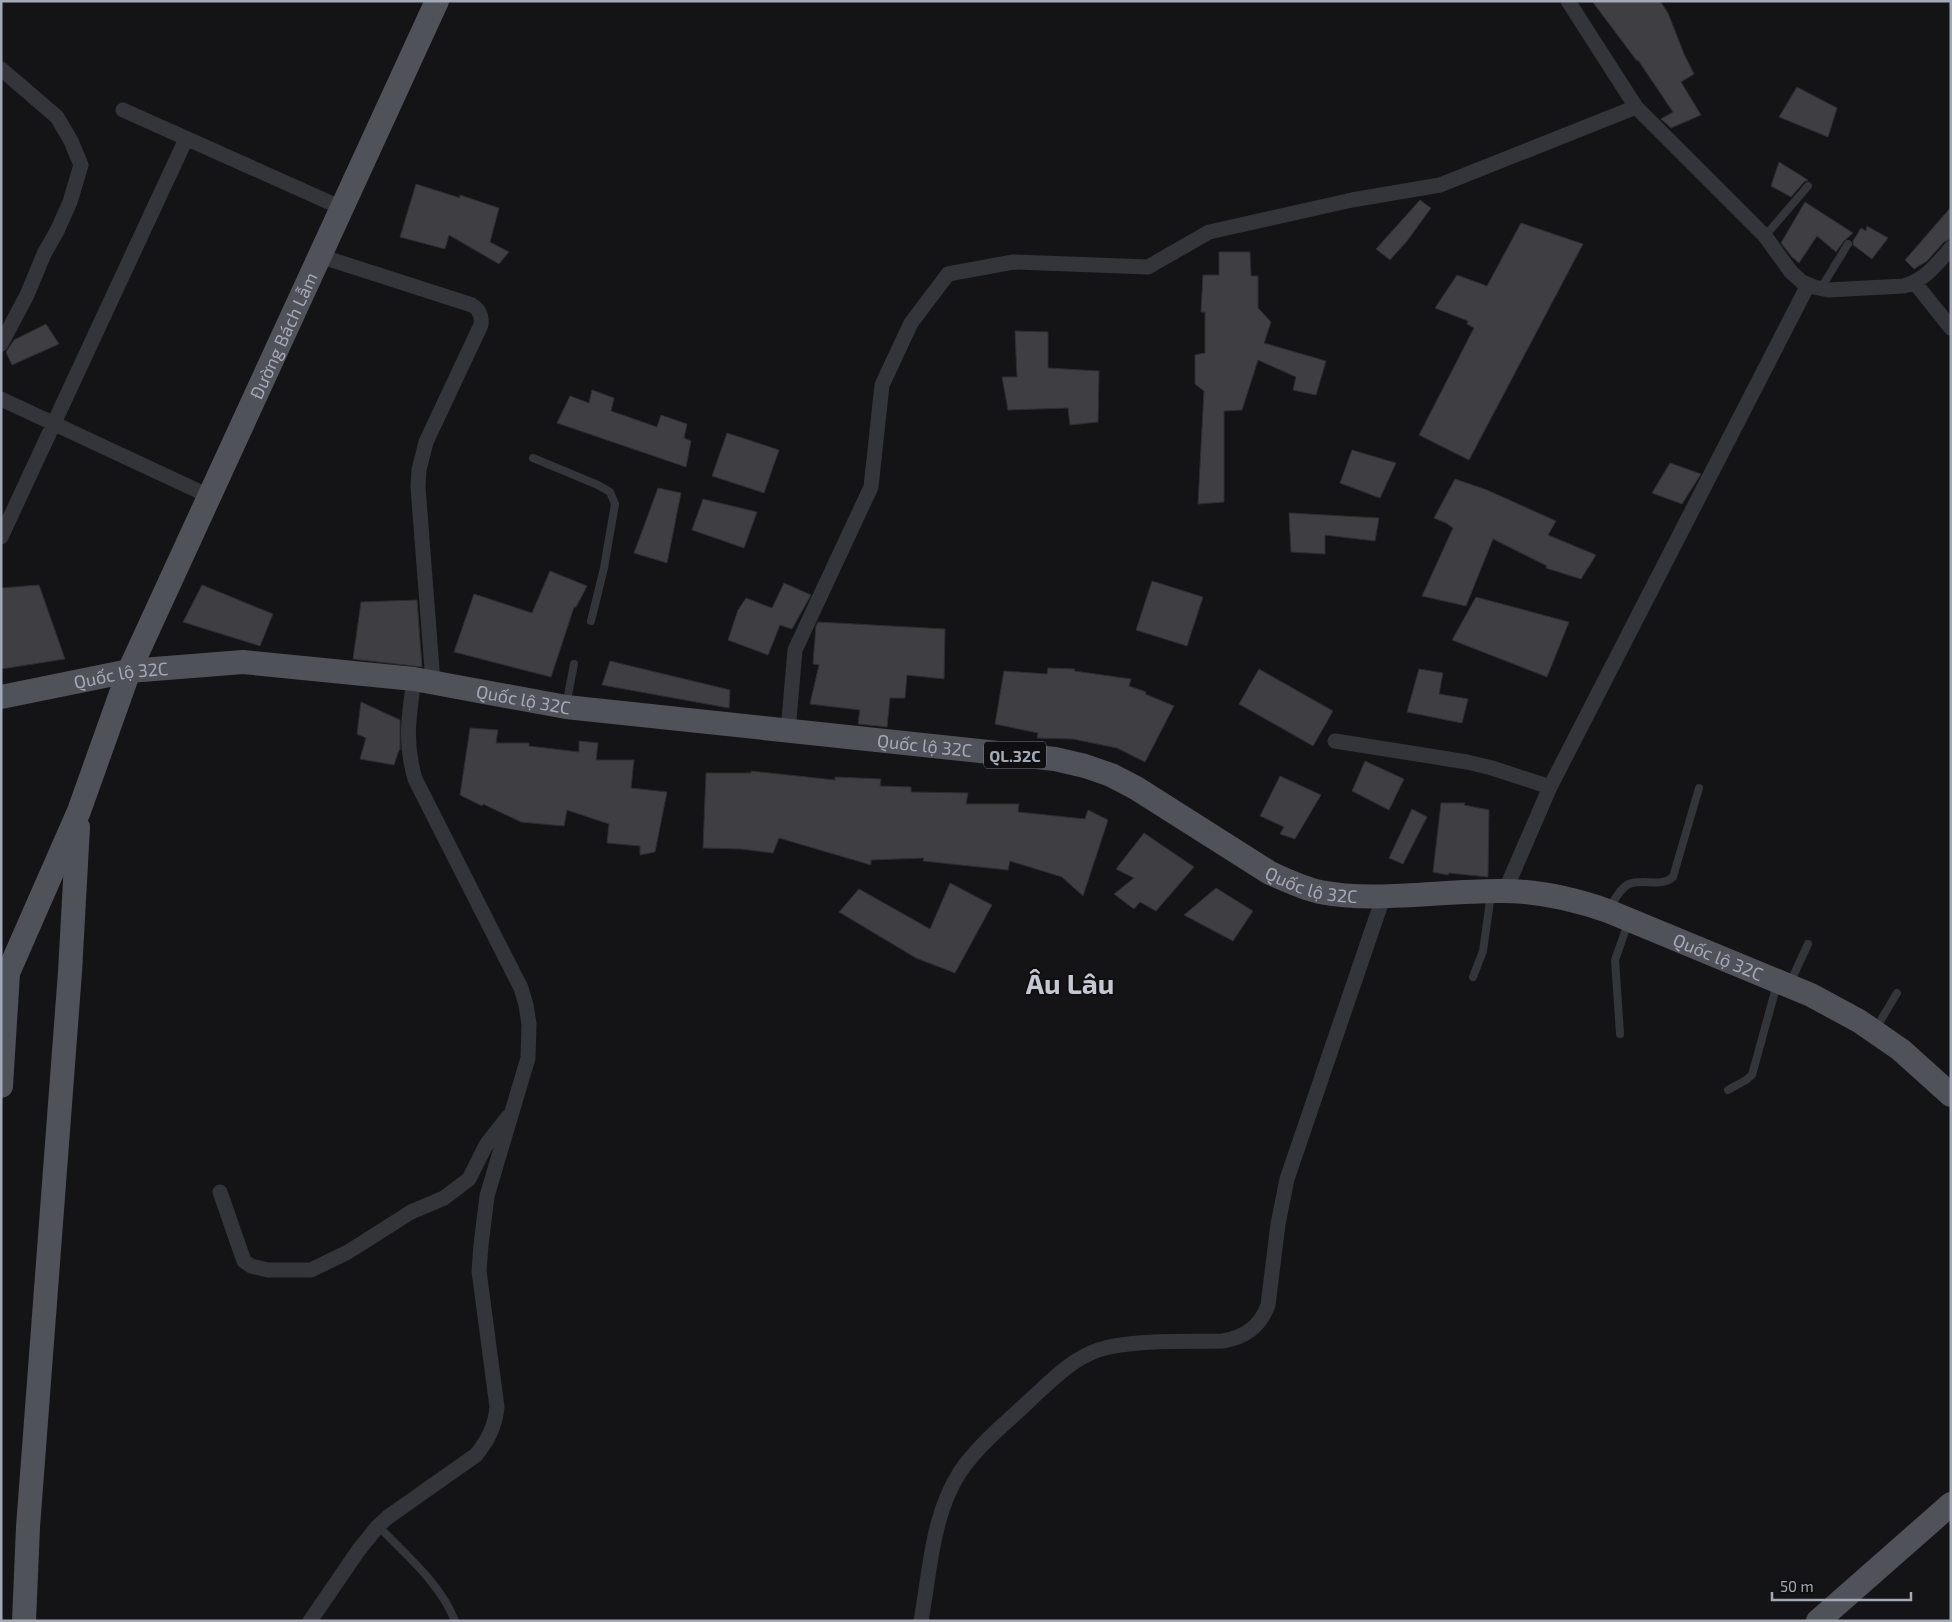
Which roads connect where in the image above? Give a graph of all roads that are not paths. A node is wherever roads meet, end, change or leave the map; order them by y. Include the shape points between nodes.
1 (438, 1) edge
2 (1568, 1) edge
3 (1, 69) edge
4 (1636, 107) junction
5 (123, 110) dead end
6 (186, 139) junction
7 (1808, 186) dead end
8 (342, 208) junction
9 (1765, 236) junction
10 (1848, 244) dead end
11 (1951, 248) edge
12 (320, 256) junction
13 (1915, 283) junction
14 (1814, 287) junction
15 (1951, 328) edge
16 (1, 344) edge
17 (1, 398) edge
18 (54, 423) junction
19 (533, 458) dead end
20 (209, 496) junction
21 (1, 537) edge
22 (591, 621) dead end
23 (574, 664) dead end
24 (129, 671) junction
25 (424, 680) junction
26 (1, 697) edge
27 (566, 707) junction
28 (788, 731) junction
29 (1335, 741) dead end
30 (1550, 787) junction
31 (1699, 788) dead end
32 (79, 811) junction
33 (1498, 891) junction
34 (1384, 895) junction
35 (1619, 915) junction
36 (1808, 944) dead end
37 (1473, 977) dead end
38 (1784, 983) junction
39 (1897, 993) dead end
40 (1874, 1032) junction
41 (1620, 1034) dead end
42 (1, 1086) edge
43 (1728, 1090) dead end
44 (1951, 1095) edge
45 (513, 1110) junction
46 (220, 1192) dead end
47 (1951, 1504) edge
48 (378, 1526) junction
49 (24, 1621) edge
50 (310, 1621) edge
51 (455, 1621) edge
52 (921, 1621) edge
53 (1818, 1621) edge

1 - 8 main road, Đường Bách Lẫm
2 - 4 street
3 - 16 street via 57,117 81,165 70,202
4 - 9 street
4 - 28 street via 1440,185 1352,200 1209,232 1148,267 1013,262 948,274 911,322 882,385 872,487 795,650
5 - 6 street
6 - 8 street
6 - 18 street
7 - 9 lane
8 - 12 main road, Đường Bách Lẫm
9 - 14 street via 1791,272
10 - 14 lane
11 - 13 street via 1930,272
12 - 20 main road, Đường Bách Lẫm
12 - 25 street via 472,305 481,316 481,325 426,442 419,470
13 - 14 street via 1898,287 1828,290
13 - 15 street
14 - 30 street
17 - 18 street
18 - 20 street
18 - 21 street
19 - 22 lane via 610,492 614,504 604,568
20 - 24 main road, Đường Bách Lẫm
23 - 27 lane
24 - 25 main road, Quốc lộ 32C / QL.32C via 242,662
24 - 26 main road, Quốc lộ 32C / QL.32C
24 - 32 main road, Đường Bách Lẫm
25 - 27 main road, Quốc lộ 32C / QL.32C
25 - 45 street via 407,732 410,763 415,779 520,988 530,1024 528,1058
27 - 28 main road, Quốc lộ 32C / QL.32C
28 - 34 main road, Quốc lộ 32C / QL.32C via 1055,759 1085,766 1136,788 1291,883 1345,896
29 - 30 street via 1467,762
30 - 33 street
31 - 35 lane via 1673,877 1664,882 1628,884 1621,890
32 - 42 main road via 8,973
32 - 49 main road
33 - 34 main road, Quốc lộ 32C / QL.32C
33 - 35 main road, Quốc lộ 32C / QL.32C via 1542,893 1583,902
33 - 37 lane
34 - 52 street via 1287,1179 1264,1316 1248,1333 1236,1339 1119,1346 1099,1350 1067,1366 978,1449 947,1495 940,1516
35 - 38 main road, Quốc lộ 32C / QL.32C
35 - 41 lane via 1616,960
36 - 38 lane
38 - 40 main road, Quốc lộ 32C / QL.32C
38 - 43 lane via 1752,1075
39 - 40 lane
40 - 44 main road, Quốc lộ 32C / QL.32C via 1901,1050
45 - 46 street via 486,1145 469,1178 444,1198 411,1212 348,1252 311,1270 268,1270 244,1261
45 - 48 street via 487,1196 479,1271 497,1407 492,1432 476,1455
47 - 53 main road
48 - 50 street
48 - 51 lane via 430,1581

